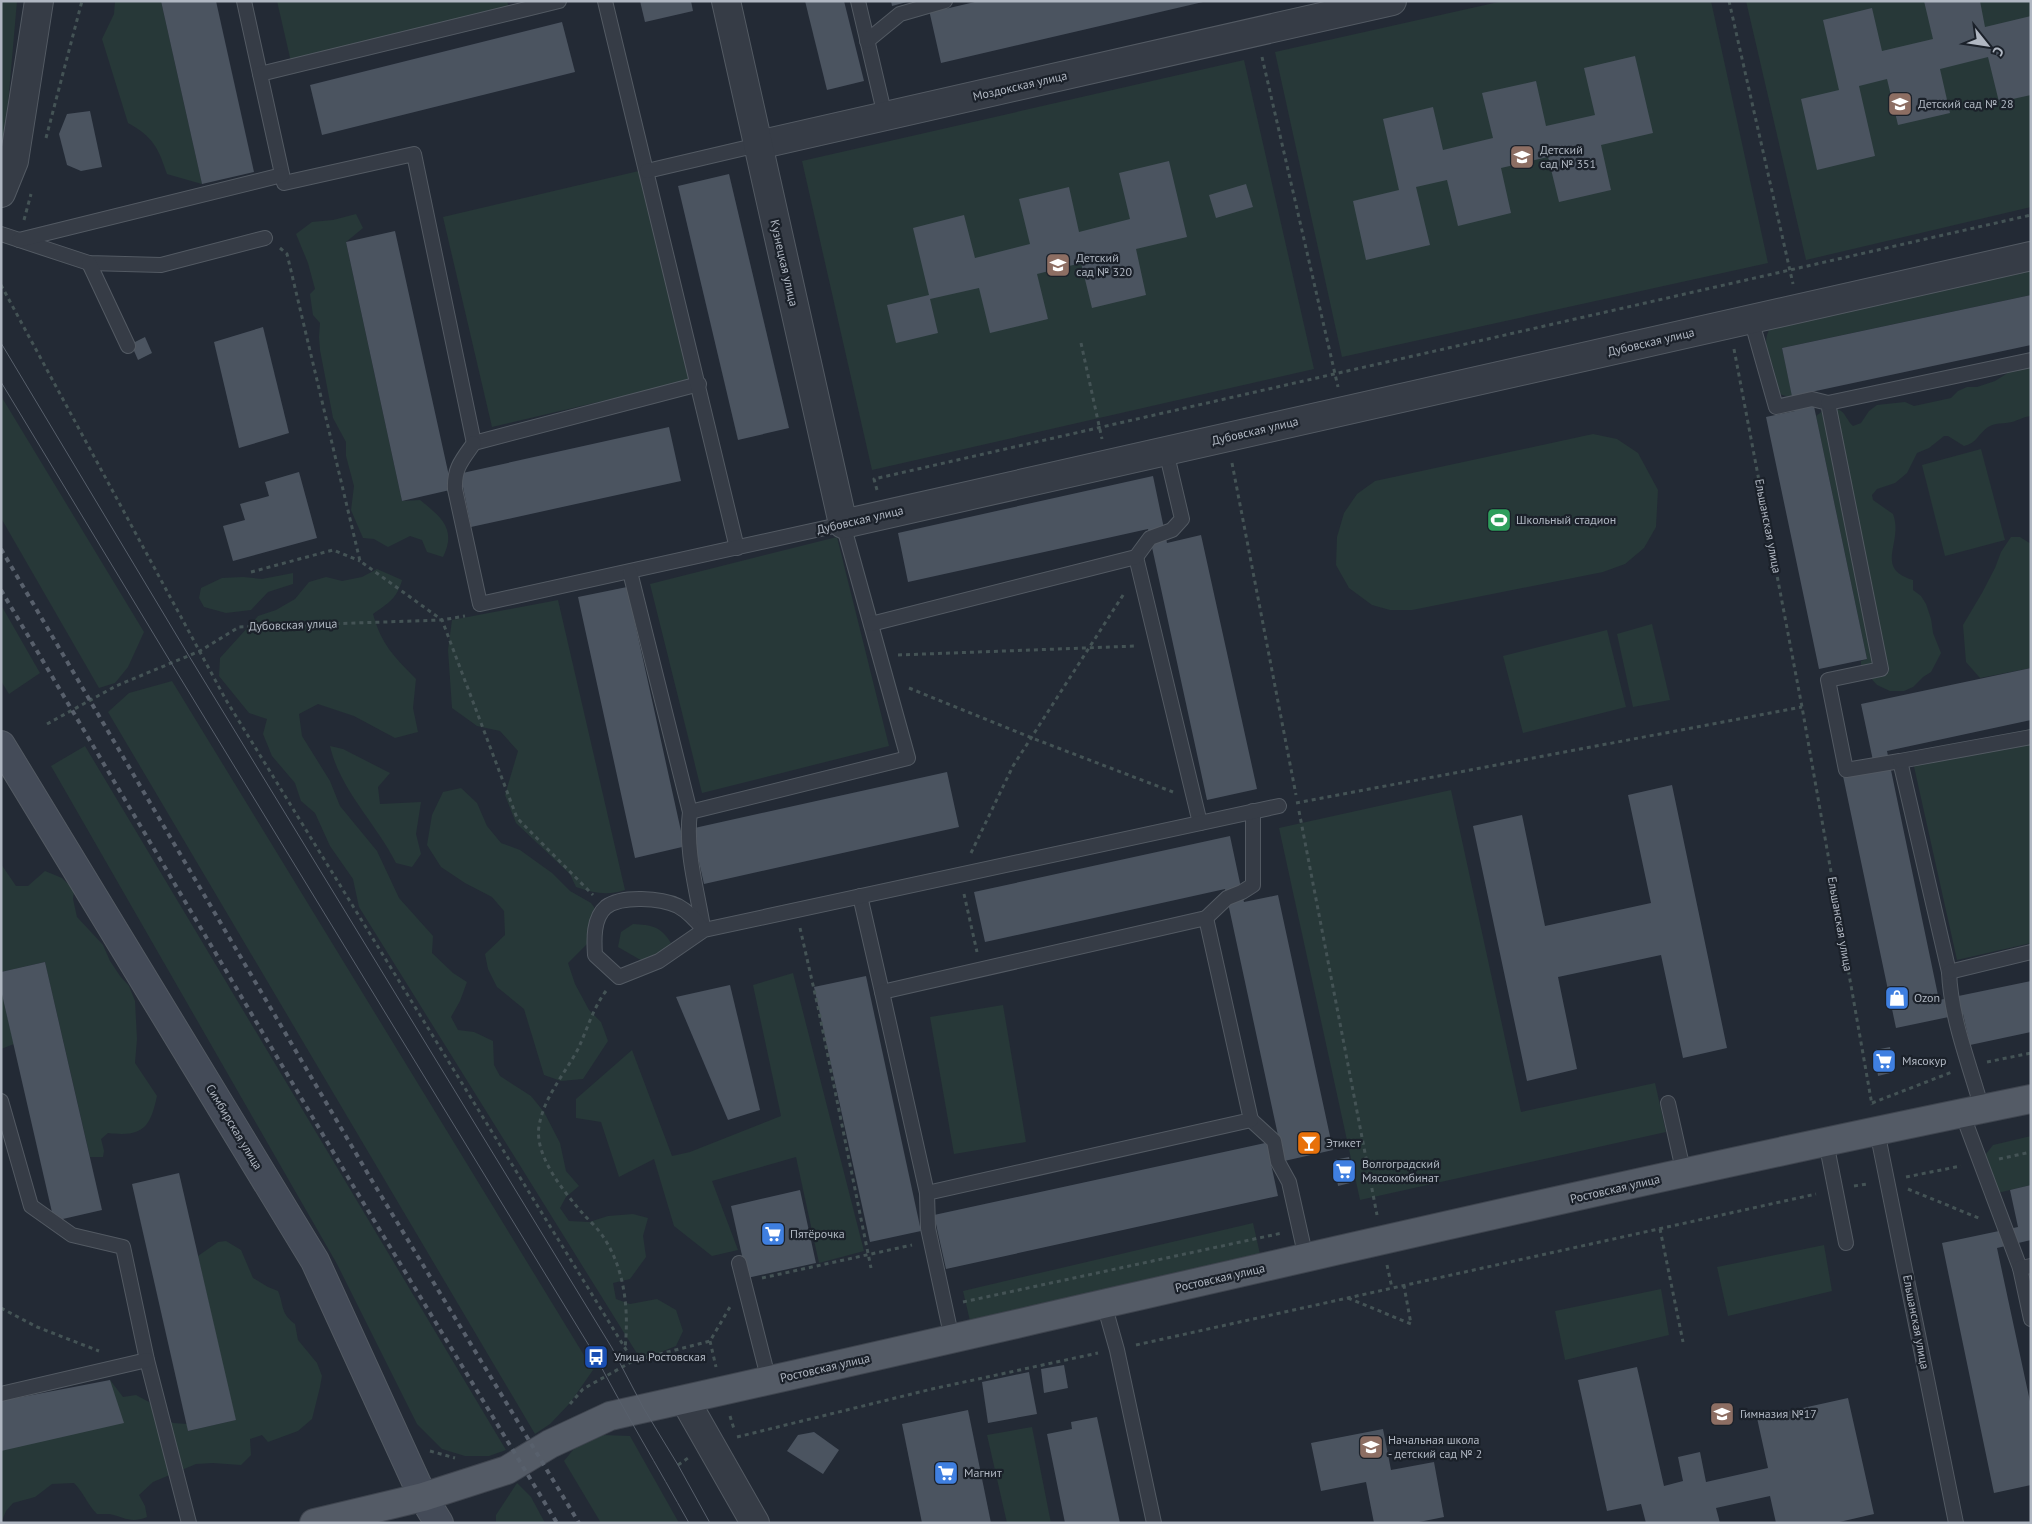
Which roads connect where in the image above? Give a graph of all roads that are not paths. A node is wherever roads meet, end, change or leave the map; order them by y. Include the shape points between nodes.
1 (39, 1) edge
2 (244, 1) edge
3 (559, 1) edge
4 (605, 1) edge
5 (726, 1) edge
6 (858, 1) edge
7 (945, 1) edge
8 (1392, 1) edge
9 (867, 41) junction
10 (260, 74) junction
11 (885, 116) junction
12 (758, 146) junction
13 (647, 171) junction
14 (282, 175) junction
15 (1, 193) edge
16 (1, 234) edge
17 (265, 238) road end
18 (19, 240) junction
19 (2031, 256) edge
20 (89, 263) junction
21 (1741, 322) junction
22 (128, 346) dead end
23 (2031, 360) edge
24 (699, 384) junction
25 (1828, 403) junction
26 (474, 444) junction
27 (1166, 451) junction
28 (843, 524) junction
29 (737, 548) junction
30 (1138, 563) junction
31 (630, 572) junction
32 (871, 624) junction
33 (2031, 737) edge
34 (1, 745) edge
35 (1900, 761) junction
36 (1279, 806) road end
37 (1253, 811) junction
38 (690, 812) junction
39 (1200, 823) junction
40 (860, 896) junction
41 (1206, 918) junction
42 (704, 930) junction
43 (2031, 952) edge
44 (1949, 972) junction
45 (882, 992) junction
46 (2031, 1099) edge
47 (1, 1101) edge
48 (1668, 1103) dead end
49 (1972, 1111) junction
50 (1252, 1120) junction
51 (1877, 1131) junction
52 (1826, 1142) junction
53 (1684, 1174) junction
54 (927, 1193) junction
55 (1846, 1243) dead end
56 (1306, 1258) junction
57 (739, 1263) dead end
58 (2026, 1267) edge
59 (1104, 1304) junction
60 (2031, 1319) edge
61 (952, 1339) junction
62 (147, 1360) junction
63 (769, 1381) junction
64 (1, 1394) edge
65 (685, 1400) junction
66 (423, 1497) junction
67 (188, 1523) edge
68 (314, 1523) edge
69 (439, 1523) edge
70 (755, 1523) edge
71 (1154, 1523) edge
72 (1956, 1523) edge

1 - 15 street via 14,161
2 - 10 lane
3 - 10 lane
4 - 13 lane
5 - 12 street, Кузнецкая улица
6 - 9 lane
7 - 9 lane via 900,14
8 - 11 street, Моздокская улица
9 - 11 lane
10 - 14 lane
11 - 12 street, Моздокская улица
12 - 13 lane, Моздокская улица
12 - 28 street, Кузнецкая улица
13 - 24 lane
14 - 18 lane
14 - 26 lane via 284,184 414,154
16 - 18 lane
17 - 20 lane via 161,265
18 - 20 lane
19 - 21 street, Дубовская улица
20 - 22 lane
21 - 25 lane via 1776,407 1812,399
21 - 27 street, Дубовская улица
23 - 25 lane
24 - 26 lane
24 - 29 lane
25 - 35 lane via 1881,669 1828,680 1846,770
26 - 31 lane, Дубовская улица via 454,475 480,604
27 - 28 street, Дубовская улица
27 - 30 lane via 1182,518 1172,530 1150,538
28 - 29 lane, Дубовская улица
28 - 32 lane
29 - 31 lane, Дубовская улица
30 - 32 lane
30 - 39 lane
31 - 38 lane
32 - 38 lane via 908,758
33 - 35 lane
34 - 66 main road, Симбирская улица via 315,1261
35 - 44 lane
36 - 37 lane
37 - 39 lane
37 - 41 lane via 1253,885 1227,898
38 - 42 lane via 687,830
39 - 40 lane
40 - 42 lane
40 - 45 lane
41 - 45 lane
41 - 50 lane
42 - 42 lane via 659,961 619,977 596,955 596,923 605,908 618,901 638,899 677,906 694,917
43 - 44 lane
44 - 49 lane via 1950,998 1969,1066
45 - 54 lane
46 - 49 main road, Ростовская улица
47 - 62 lane via 32,1206 72,1236 123,1247
48 - 53 lane
49 - 51 main road, Ростовская улица
49 - 58 lane via 1980,1163 2006,1230
50 - 54 lane
50 - 56 lane via 1274,1141 1278,1162 1289,1182
51 - 52 main road, Ростовская улица
51 - 72 lane, Ельшанская улица
52 - 53 main road, Ростовская улица
52 - 55 lane
53 - 56 main road, Ростовская улица
54 - 61 lane via 928,1228
56 - 59 main road, Ростовская улица
57 - 63 lane
58 - 60 lane
59 - 61 main road, Ростовская улица
59 - 71 lane
61 - 63 main road, Ростовская улица
62 - 64 lane
62 - 67 lane
63 - 65 main road, Ростовская улица
65 - 66 main road, Ростовская улица via 610,1416 550,1444 507,1470
65 - 70 street
66 - 68 main road, Ростовская улица
66 - 69 main road, Симбирская улица

